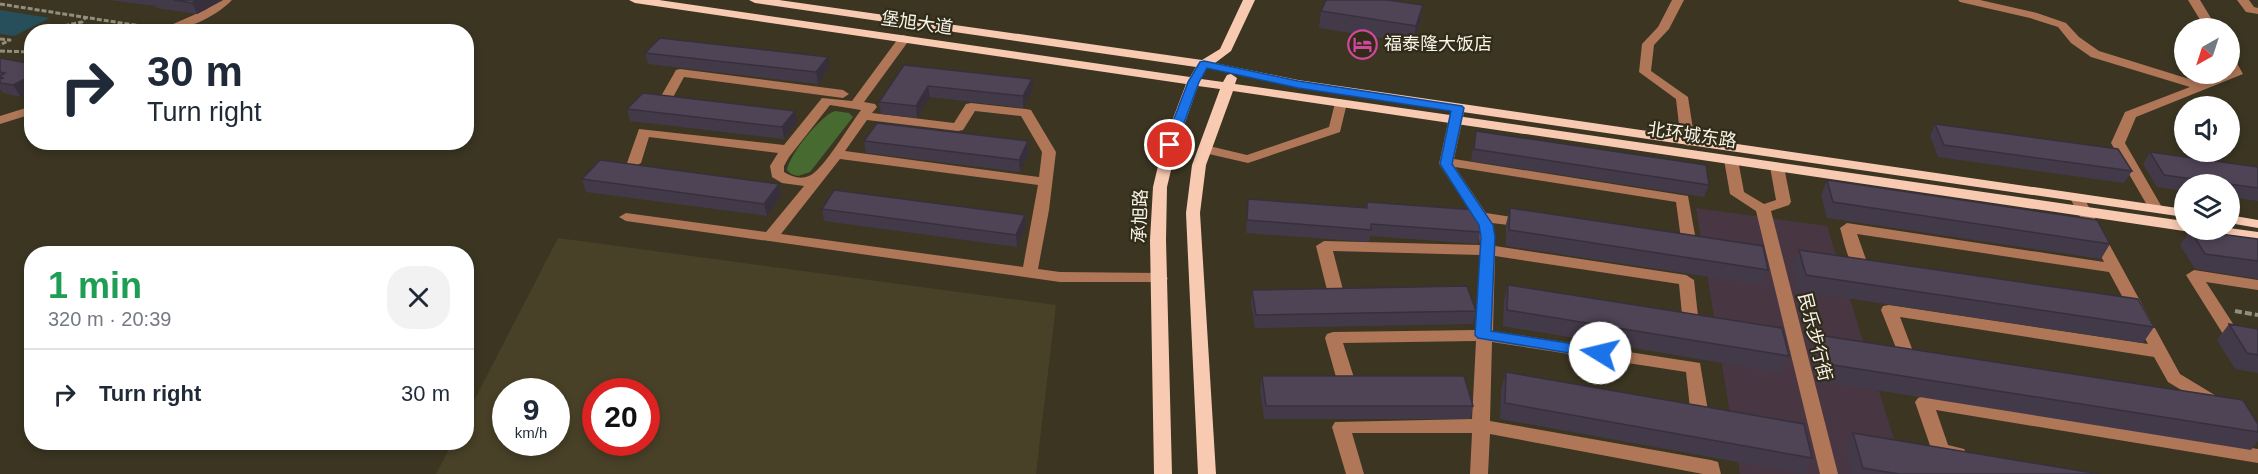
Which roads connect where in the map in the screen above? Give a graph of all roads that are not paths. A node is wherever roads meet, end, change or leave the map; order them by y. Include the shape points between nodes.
1 (226, 0) edge
2 (636, 0) edge
3 (755, 0) edge
4 (1249, 0) edge
5 (1678, 0) edge
6 (1964, 0) edge
7 (2194, 0) edge
8 (2243, 0) edge
9 (2258, 11) edge
10 (2205, 18) edge
11 (173, 24) edge
12 (904, 39) junction
13 (1225, 51) junction
14 (1204, 64) junction
15 (1234, 71) junction
16 (1193, 82) junction
17 (2210, 84) edge
18 (1228, 87) junction
19 (2202, 87) junction
20 (666, 98) edge
21 (858, 101) junction
22 (1341, 103) junction
23 (24, 112) edge
24 (1457, 114) junction
25 (864, 117) junction
26 (0, 120) edge
27 (1688, 142) junction
28 (1205, 149) junction
29 (788, 150) junction
30 (836, 154) junction
31 (1731, 160) junction
32 (1447, 162) junction
33 (634, 164) edge
34 (1777, 167) junction
35 (820, 176) junction
36 (1046, 182) junction
37 (2081, 205) junction
38 (1763, 208) junction
39 (2156, 209) junction
40 (2174, 212) edge
41 (626, 217) dead end
42 (1480, 217) junction
43 (2240, 221) edge
44 (2174, 224) edge
45 (2258, 224) edge
46 (1538, 225) edge
47 (2240, 235) edge
48 (770, 237) junction
49 (2258, 237) edge
50 (1666, 242) edge
51 (1487, 250) junction
52 (2114, 268) junction
53 (1885, 272) edge
54 (1029, 273) junction
55 (1160, 278) junction
56 (2258, 285) edge
57 (1335, 290) edge
58 (2114, 306) edge
59 (2136, 309) junction
60 (1691, 325) edge
61 (1483, 335) junction
62 (2258, 342) edge
63 (2160, 352) junction
64 (1931, 362) edge
65 (1347, 384) edge
66 (2177, 401) edge
67 (1700, 417) edge
68 (1480, 426) junction
69 (2258, 456) edge
70 (1974, 457) edge
71 (1164, 474) edge
72 (1207, 474) edge
73 (1355, 474) edge
74 (1479, 474) edge
75 (1712, 474) edge
76 (1828, 474) edge

1 - 11 street via 208,12
2 - 12 main road, 堡旭大道
3 - 14 main road, 堡旭大道
4 - 13 main road
5 - 27 street via 1663,29 1648,44 1645,72 1682,97
6 - 19 street via 2062,25 2095,54
7 - 10 street
8 - 9 street via 2250,10
12 - 16 main road, 堡旭大道
12 - 21 street
13 - 14 main road, 承旭路
13 - 15 main road
14 - 15 main road, 北环城东路
14 - 16 main road, 承旭路
15 - 18 main road
15 - 24 main road, 北环城东路
16 - 18 main road, 北环城东路
16 - 55 main road, 承旭路 via 1170,145 1160,187
17 - 19 street
18 - 22 main road, 北环城东路
18 - 28 main road
19 - 39 street via 2130,115 2118,143
20 - 21 street via 680,73
21 - 25 street via 870,107
21 - 29 street via 827,101
22 - 24 main road, 北环城东路
22 - 28 street via 1335,129 1248,159
23 - 26 street
24 - 27 main road, 北环城东路
24 - 31 main road, 北环城东路
24 - 32 street
25 - 30 street
25 - 36 street via 958,127 971,107 1026,113 1049,152
27 - 37 main road, 北环城东路
28 - 72 main road via 1195,185 1193,213
29 - 33 street via 644,132
29 - 35 street via 777,166 777,174 785,181 812,181
30 - 35 street
30 - 36 street
31 - 34 main road, 北环城东路
31 - 38 street via 1737,194
32 - 42 street
32 - 50 street via 1683,199 1689,246
34 - 37 main road, 北环城东路
34 - 38 street via 1784,202
35 - 48 street
36 - 54 street
37 - 39 main road, 北环城东路
37 - 44 main road, 北环城东路
37 - 52 street
38 - 76 street, 民乐步行街
39 - 40 main road, 北环城东路
41 - 48 street
42 - 46 street
42 - 51 street via 1486,225
43 - 45 main road
47 - 49 main road
48 - 54 street
51 - 57 street via 1324,246
51 - 60 street via 1686,280
51 - 61 street
52 - 53 street via 1847,228 1862,269
52 - 59 street
54 - 55 street
55 - 71 main road, 承旭路
56 - 62 street via 2194,275 2234,338
58 - 59 street
59 - 63 street
61 - 65 street via 1333,338
61 - 67 street via 1694,367
61 - 68 street
63 - 64 street via 1889,310 1908,358
63 - 66 street via 2174,378 2228,411
68 - 73 street via 1341,427
68 - 74 street
68 - 75 street via 1711,467
69 - 70 street via 1924,402 1941,451

